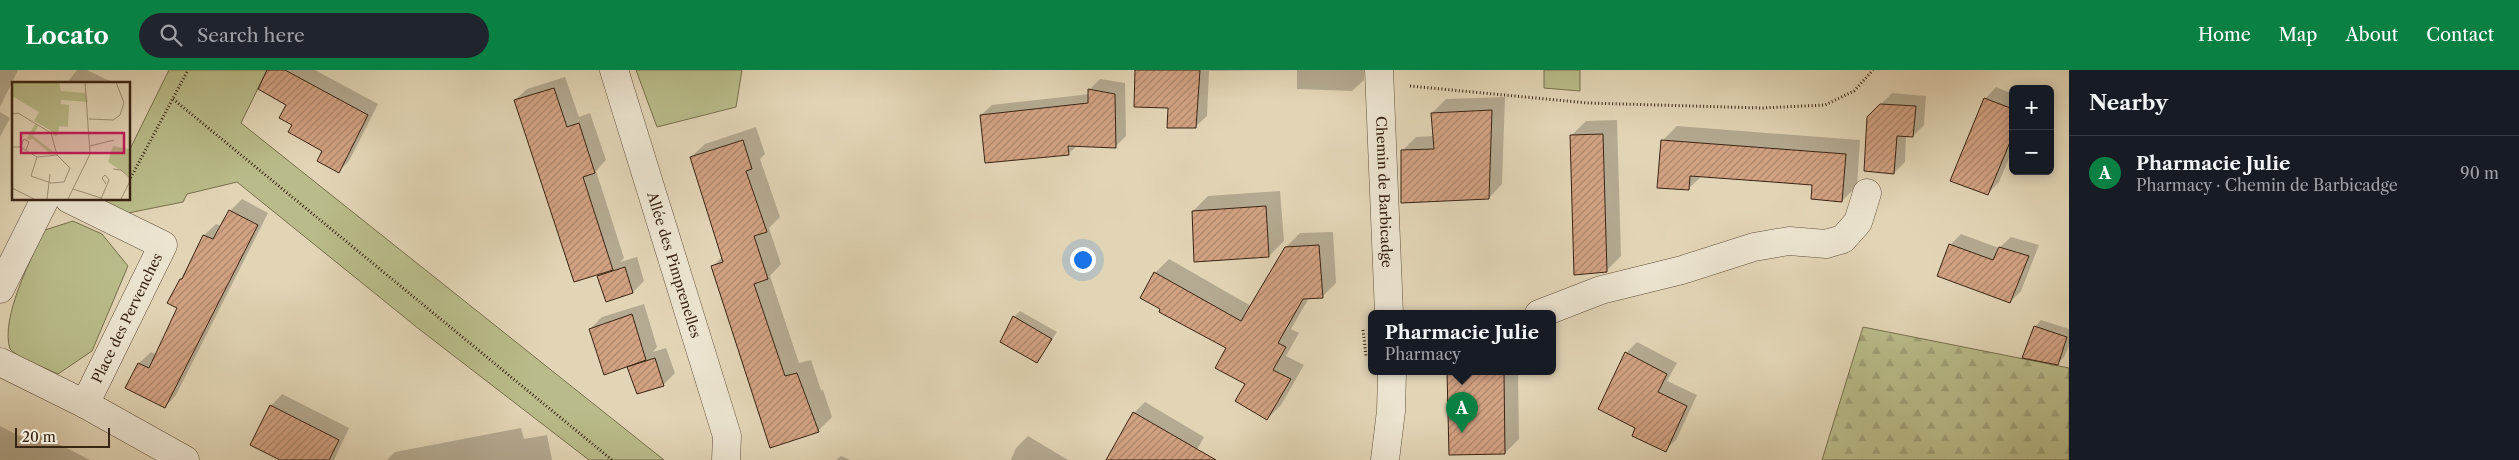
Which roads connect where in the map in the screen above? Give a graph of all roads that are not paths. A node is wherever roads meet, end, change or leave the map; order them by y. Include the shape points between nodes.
1 (614, 70) edge
2 (1379, 80) edge
3 (1867, 193) dead end
4 (44, 200) edge
5 (71, 200) edge
6 (0, 289) edge
7 (1389, 310) edge
8 (1549, 310) edge
9 (0, 362) edge
10 (1392, 375) edge
11 (85, 404) junction
12 (185, 460) edge
13 (726, 460) edge
14 (1385, 460) edge

1 - 13 street, Allée des Pimprenelles via 727,436
2 - 7 street, Chemin de Barbicadge
3 - 8 street via 1858,222 1843,240 1826,244 1789,241 1754,247 1682,270 1601,290
4 - 6 street
5 - 11 street, Place des Pervenches via 163,245
9 - 11 street
10 - 14 street
11 - 12 street

